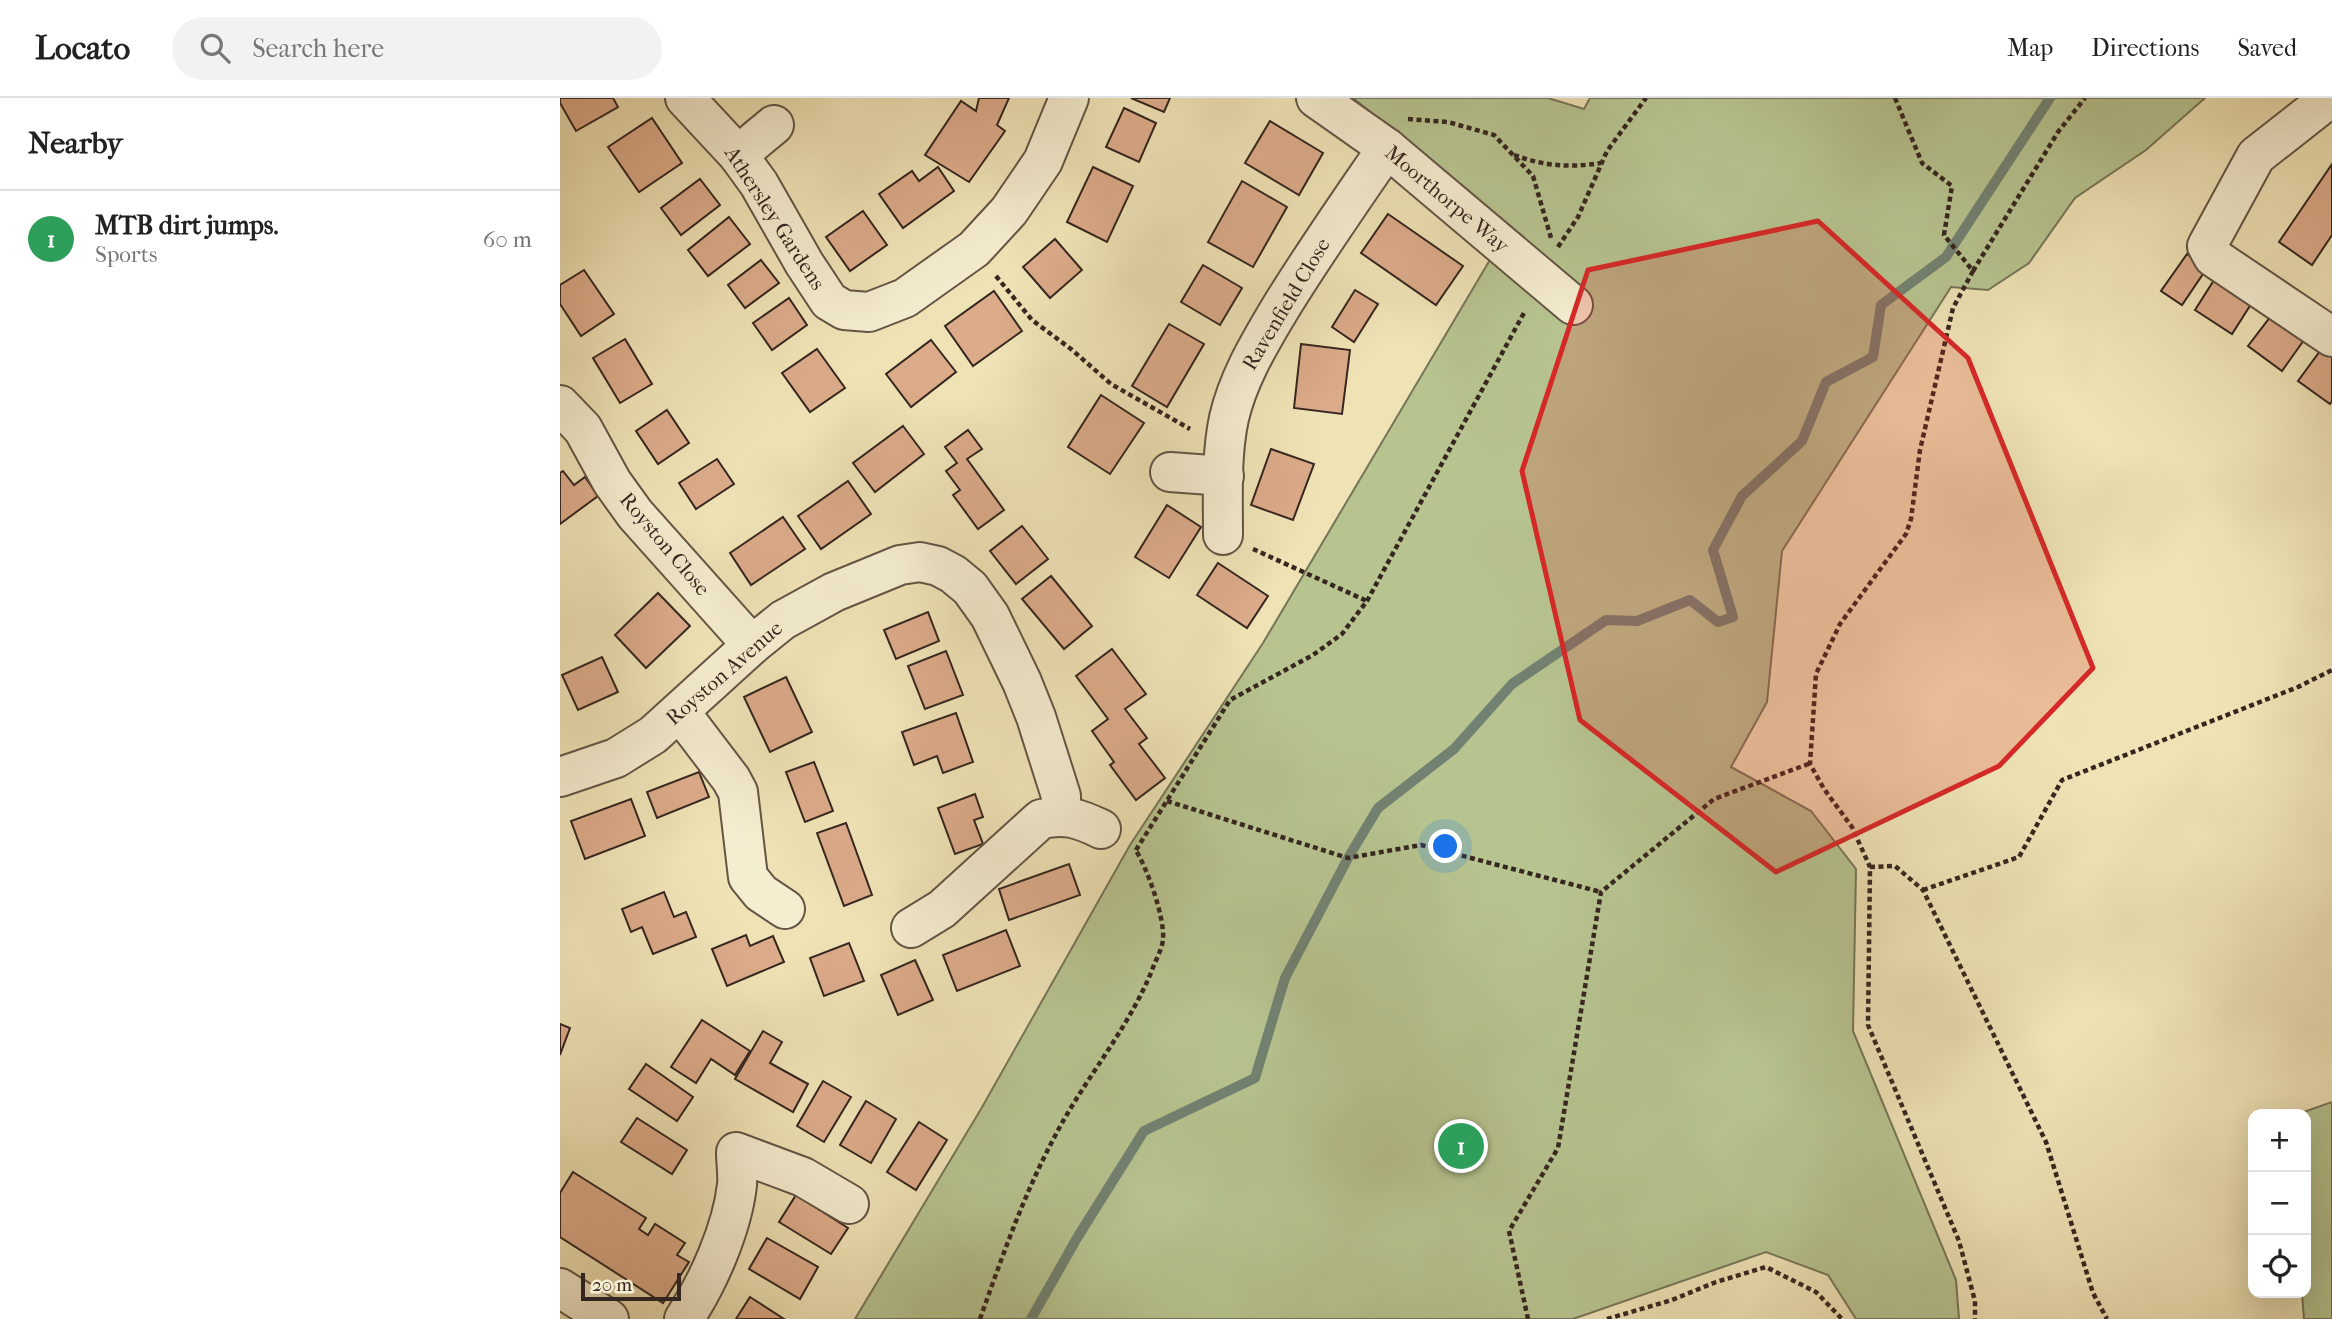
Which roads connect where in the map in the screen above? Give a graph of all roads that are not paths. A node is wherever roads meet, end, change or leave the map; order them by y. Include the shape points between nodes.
1 (685, 98) edge
2 (1069, 98) edge
3 (1316, 98) edge
4 (2330, 98) edge
5 (774, 125) dead end
6 (1387, 148) junction
7 (738, 155) junction
8 (1573, 305) dead end
9 (2332, 337) edge
10 (560, 405) edge
11 (1224, 462) junction
12 (1170, 472) dead end
13 (1223, 535) road end
14 (752, 645) junction
15 (680, 712) junction
16 (560, 777) edge
17 (1061, 815) junction
18 (1101, 828) dead end
19 (785, 909) dead end
20 (911, 928) dead end
21 (849, 1204) dead end
22 (560, 1288) edge
23 (688, 1313) edge
24 (610, 1319) edge

1 - 7 street, Athersley Gardens
2 - 7 street, Athersley Gardens via 1028,186 974,249 905,298 869,312 844,310 829,301
3 - 6 street, Moorthorpe Way
4 - 9 street via 2256,156 2207,246 2213,257
5 - 7 street
6 - 8 street, Moorthorpe Way
6 - 11 street, Ravenfield Close via 1250,359 1229,419
10 - 14 street, Royston Close via 583,429 635,514
11 - 12 street
11 - 13 street, Ravenfield Close
14 - 15 street, Royston Avenue
14 - 17 street, Royston Avenue via 783,620 834,592 900,565 920,562 953,574 970,588 990,616 1022,682 1052,766
15 - 16 street, Royston Avenue via 616,758
15 - 19 street via 738,792 748,877 761,893
17 - 18 street
17 - 20 street via 1041,819 942,909
21 - 23 street via 803,1177 736,1152 737,1185 729,1219 715,1260
22 - 24 street

